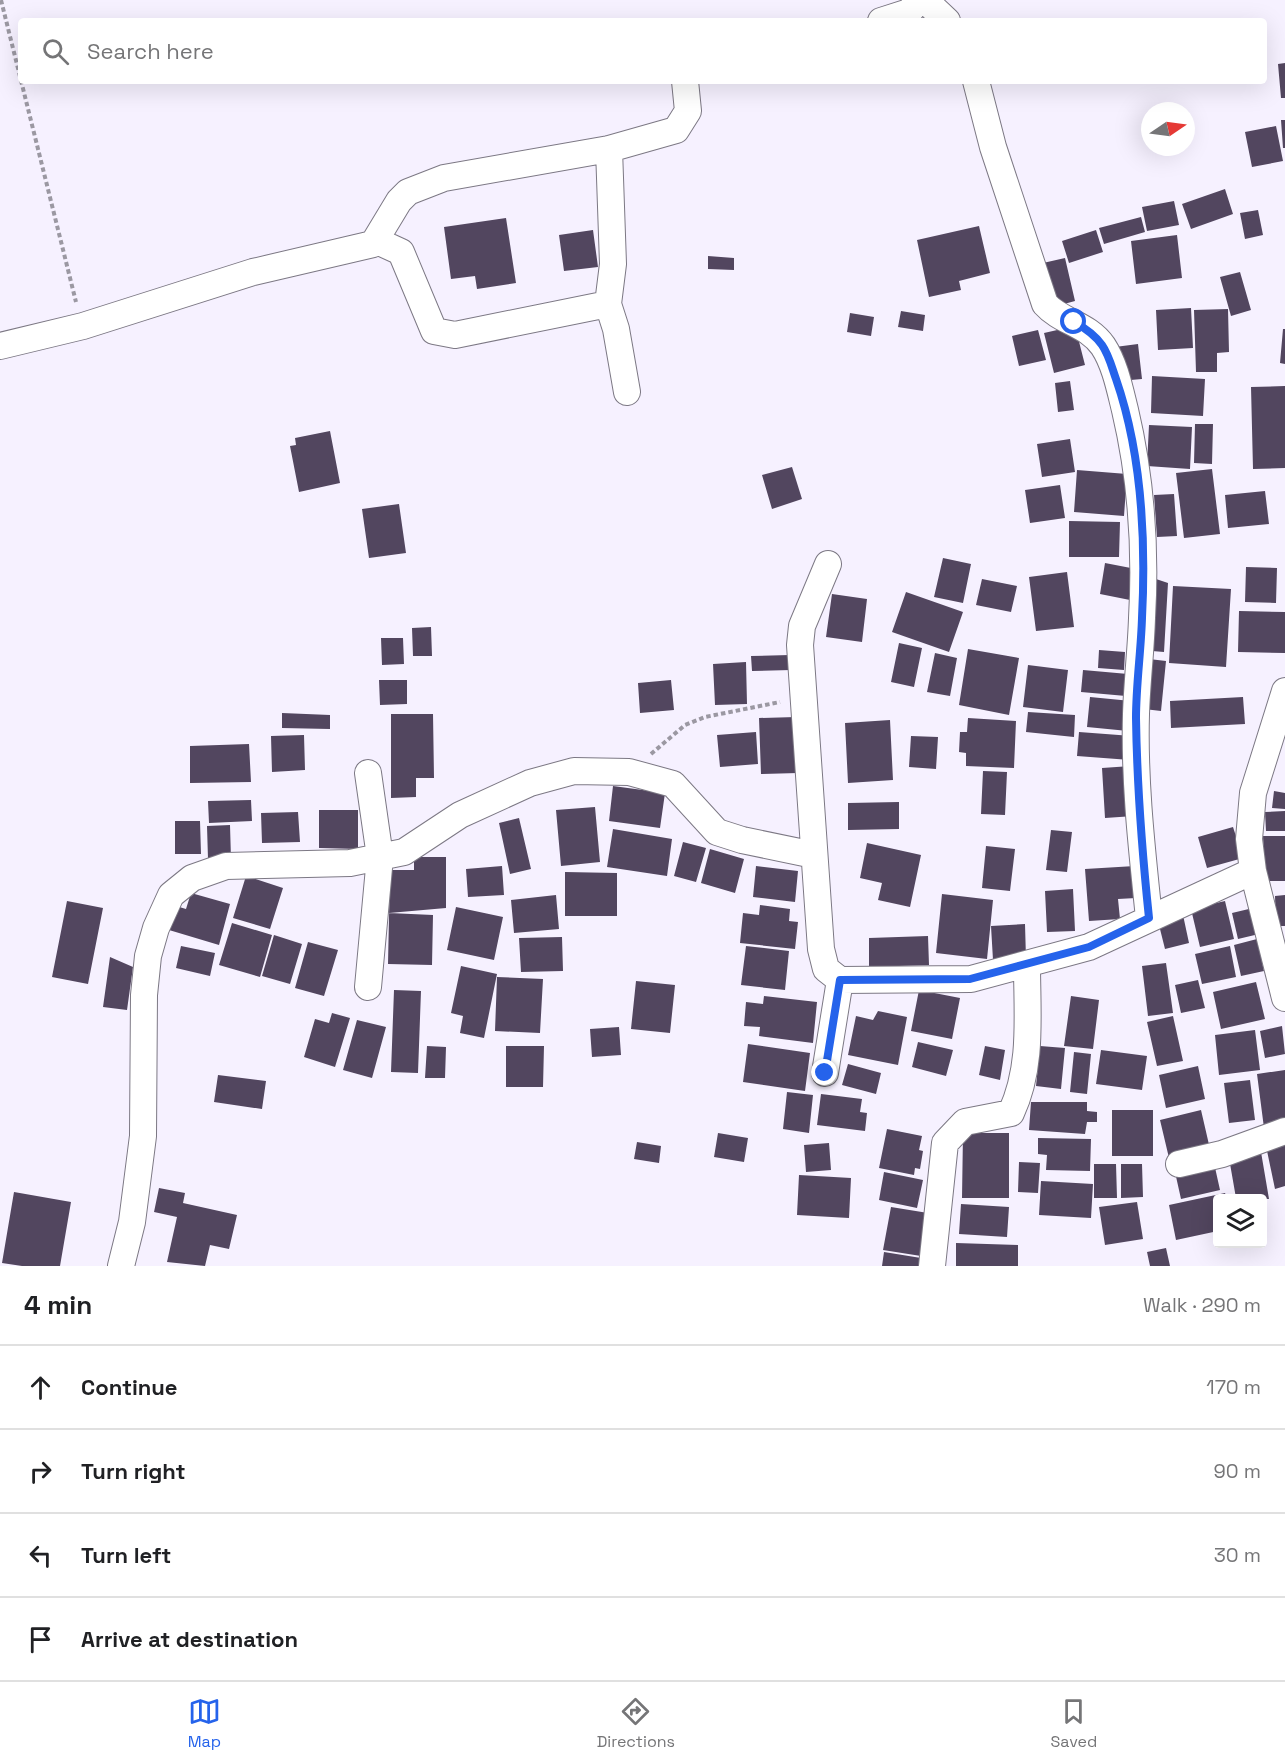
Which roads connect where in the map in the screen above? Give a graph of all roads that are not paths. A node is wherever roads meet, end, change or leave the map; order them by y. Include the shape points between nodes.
1 (919, 0) edge
2 (925, 0) edge
3 (890, 18) edge
4 (944, 18) edge
5 (686, 84) edge
6 (977, 84) edge
7 (609, 149) junction
8 (377, 241) junction
9 (608, 304) junction
10 (0, 346) edge
11 (627, 392) dead end
12 (828, 564) dead end
13 (1285, 691) edge
14 (368, 774) dead end
15 (814, 855) junction
16 (380, 857) junction
17 (1252, 871) junction
18 (1149, 918) junction
19 (1027, 964) junction
20 (840, 980) junction
21 (368, 987) dead end
22 (1285, 998) edge
23 (825, 1073) dead end
24 (1285, 1131) edge
25 (1179, 1164) dead end
26 (121, 1266) edge
27 (932, 1266) edge

1 - 3 street via 909,12
2 - 4 street
5 - 7 street via 688,111 681,126
6 - 18 street via 993,147 1045,303 1052,311 1086,328 1102,346 1122,395 1130,431 1143,535 1136,726 1138,818
7 - 8 street via 421,185 399,201
7 - 9 street via 613,264
8 - 9 street via 401,252 434,331 443,334 455,335
8 - 10 street via 253,272 83,326
9 - 11 street
12 - 15 street via 802,626 800,645
13 - 17 street via 1253,793 1249,839
14 - 16 street
15 - 16 street via 717,832 673,784 629,772 574,771 530,783 460,815 404,852
15 - 20 street via 821,948 826,969
16 - 21 street
16 - 26 street via 350,863 226,866 192,878 171,895 148,956 143,1136 132,1222
17 - 18 street
17 - 22 street
18 - 19 street via 1089,947
19 - 20 street via 970,979
19 - 27 street via 1027,1060 1021,1092 1011,1113 966,1122 945,1143
20 - 23 street
24 - 25 street via 1222,1154

